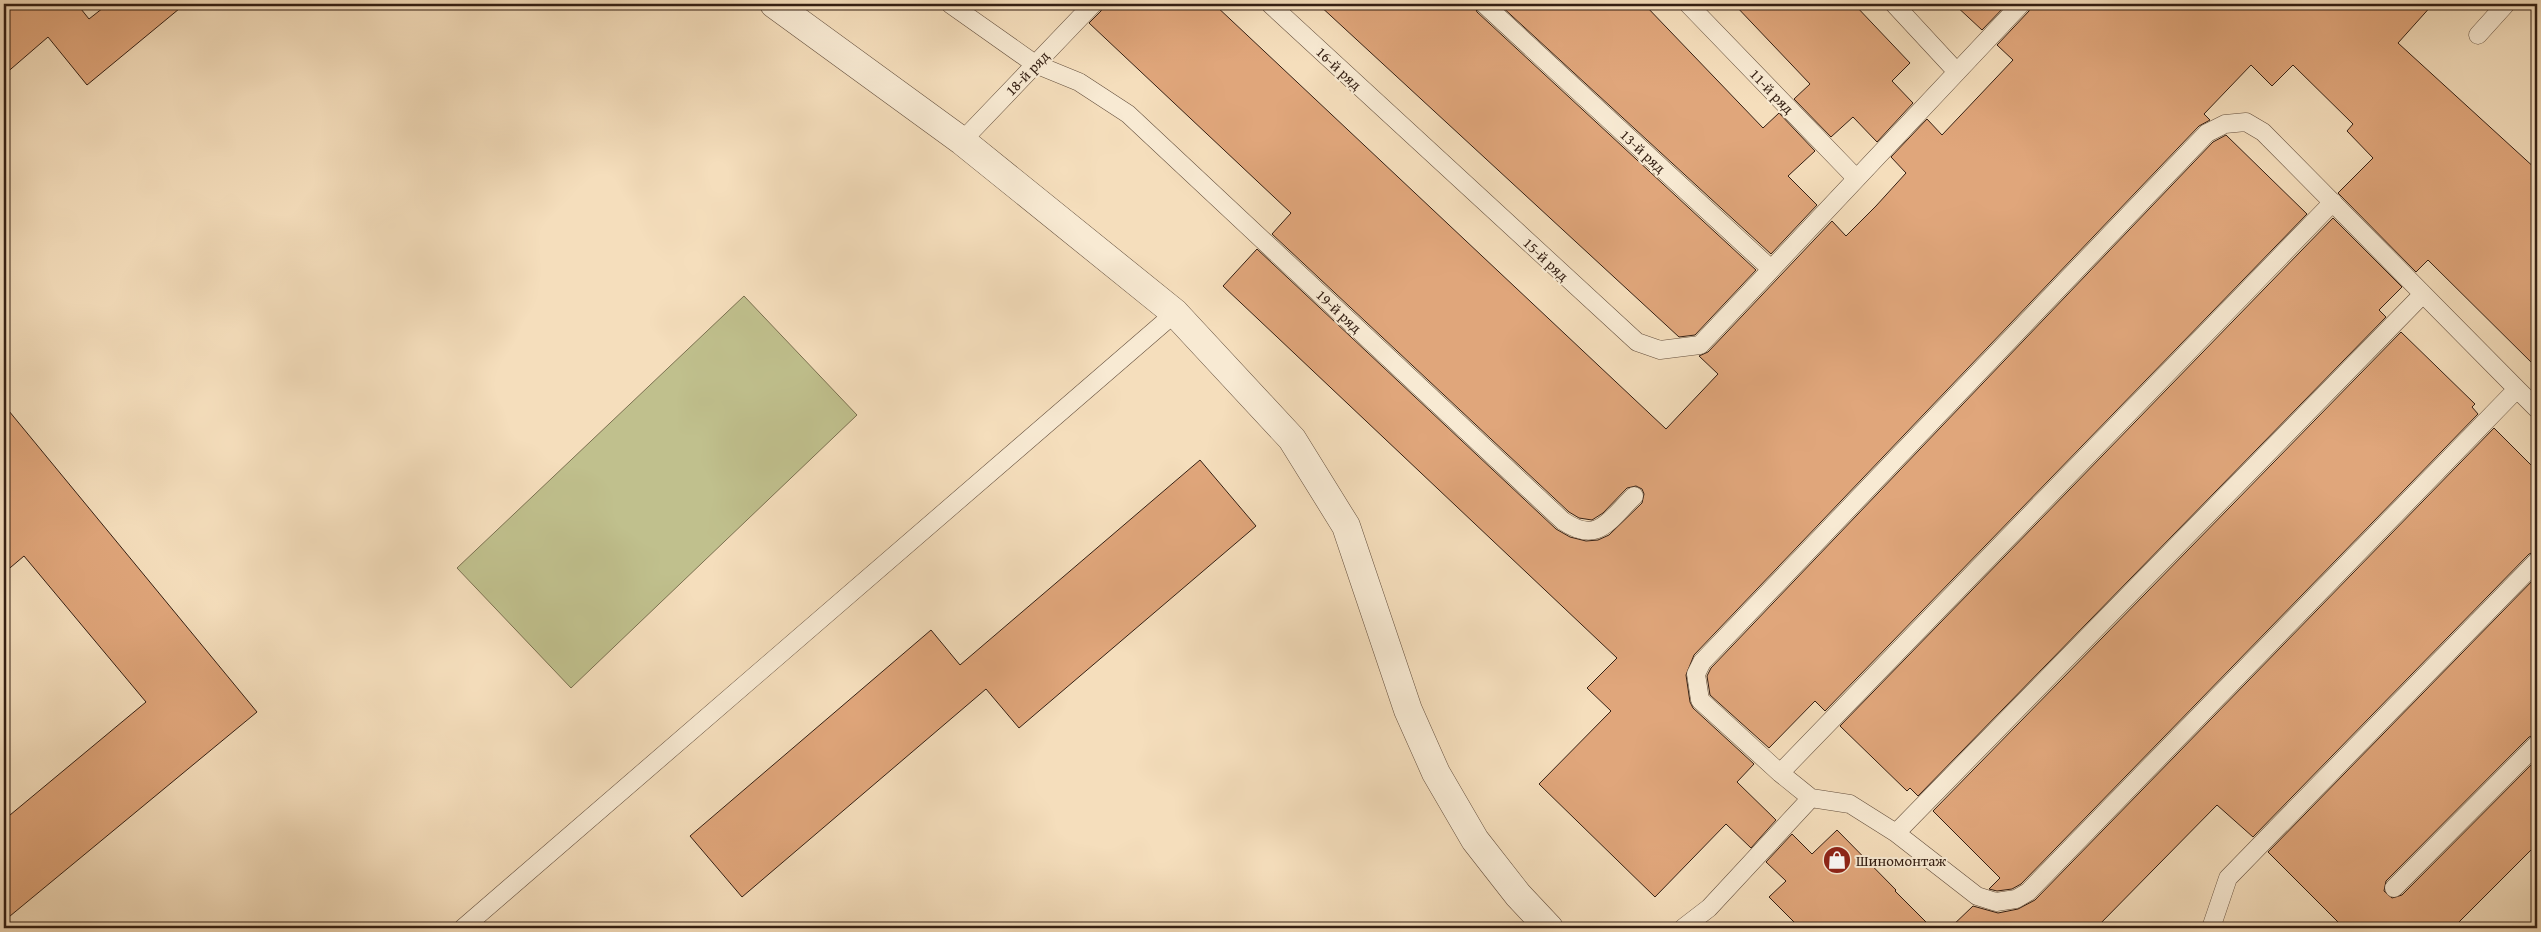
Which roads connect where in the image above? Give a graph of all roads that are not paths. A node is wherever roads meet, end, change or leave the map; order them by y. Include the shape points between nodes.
1 (774, 4) edge
2 (950, 4) edge
3 (1092, 4) edge
4 (1270, 4) edge
5 (1484, 4) edge
6 (1688, 4) edge
7 (1894, 4) edge
8 (2021, 4) edge
9 (2506, 4) edge
10 (2478, 34) dead end
11 (1035, 64) junction
12 (1958, 72) junction
13 (1409, 132) joint
14 (962, 141) junction
15 (1856, 178) junction
16 (2333, 202) junction
17 (1771, 269) junction
18 (2423, 294) junction
19 (1175, 313) junction
20 (2517, 389) junction
21 (2537, 409) edge
22 (1634, 496) dead end
23 (2537, 561) edge
24 (2537, 744) edge
25 (1780, 773) junction
26 (1811, 798) junction
27 (1896, 833) junction
28 (2394, 888) dead end
29 (463, 928) edge
30 (1549, 928) edge
31 (1683, 928) edge
32 (2211, 928) edge

1 - 14 street
2 - 11 lane, 19-й ряд
3 - 11 lane, 18-й ряд
4 - 13 lane, 16-й ряд
5 - 17 lane, 13-й ряд
6 - 15 lane, 11-й ряд
7 - 12 lane
8 - 12 lane
9 - 10 lane
11 - 14 lane, 18-й ряд
11 - 22 lane, 19-й ряд via 1078,82 1128,114 1563,521 1577,531 1591,532 1604,526
12 - 15 lane
13 - 17 lane, 15-й ряд via 1637,342 1660,350 1700,345
14 - 19 street
15 - 17 lane
16 - 18 lane
16 - 25 lane
16 - 25 lane via 2263,132 2246,122 2226,124 2207,134 1702,662 1696,674 1700,700
18 - 20 lane
18 - 27 lane
19 - 29 lane
19 - 30 street via 1292,439 1346,526 1408,710 1436,773 1475,840
20 - 21 lane
20 - 27 lane via 2028,892 2016,899 1996,902 1977,896
23 - 32 lane via 2228,878
24 - 28 lane
25 - 26 lane
26 - 27 lane via 1850,804
26 - 31 lane via 1709,908

